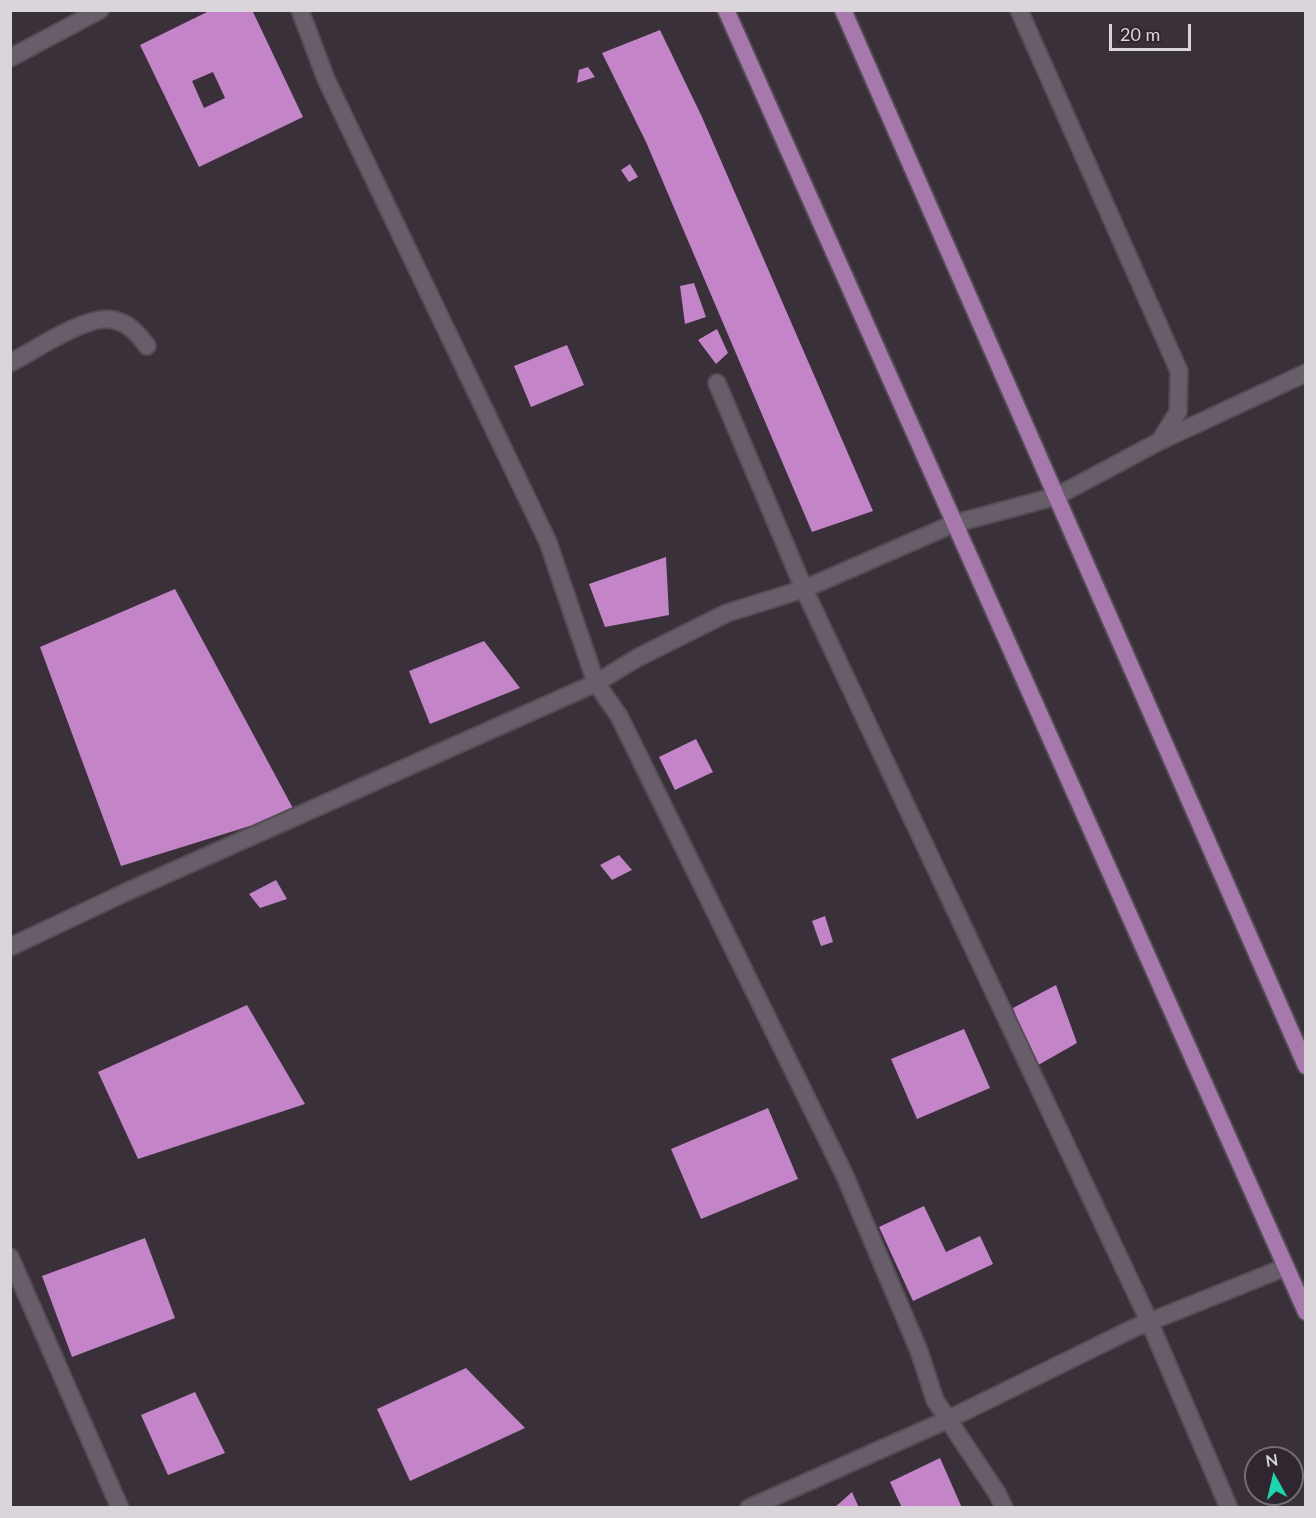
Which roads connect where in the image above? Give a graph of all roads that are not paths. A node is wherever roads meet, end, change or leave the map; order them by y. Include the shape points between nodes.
1 (100, 10) edge
2 (300, 10) edge
3 (726, 10) edge
4 (843, 10) edge
5 (1019, 10) edge
6 (10, 58) edge
7 (147, 346) dead end
8 (10, 363) edge
9 (1305, 373) edge
10 (717, 382) dead end
11 (1160, 441) junction
12 (1057, 496) junction
13 (953, 524) junction
14 (804, 589) junction
15 (596, 683) junction
16 (10, 946) edge
17 (1305, 1066) edge
18 (10, 1257) edge
19 (1286, 1267) junction
20 (1305, 1312) edge
21 (1149, 1321) junction
22 (949, 1419) junction
23 (120, 1508) edge
24 (749, 1508) edge
25 (1004, 1508) edge
26 (1229, 1508) edge

1 - 6 street
2 - 15 street via 326,79 548,542
3 - 13 highway
4 - 12 highway
5 - 11 street via 1179,371 1178,412
7 - 8 street via 134,329 113,320 90,321
9 - 11 street
10 - 14 street
11 - 12 street
12 - 13 street
12 - 17 highway
13 - 14 street
13 - 19 highway
14 - 15 street via 727,613
14 - 21 street
15 - 16 street
15 - 22 street via 619,716 845,1176 919,1351 935,1400
18 - 23 street
19 - 20 highway
19 - 21 street
21 - 22 street
21 - 26 street
22 - 24 street
22 - 25 street

